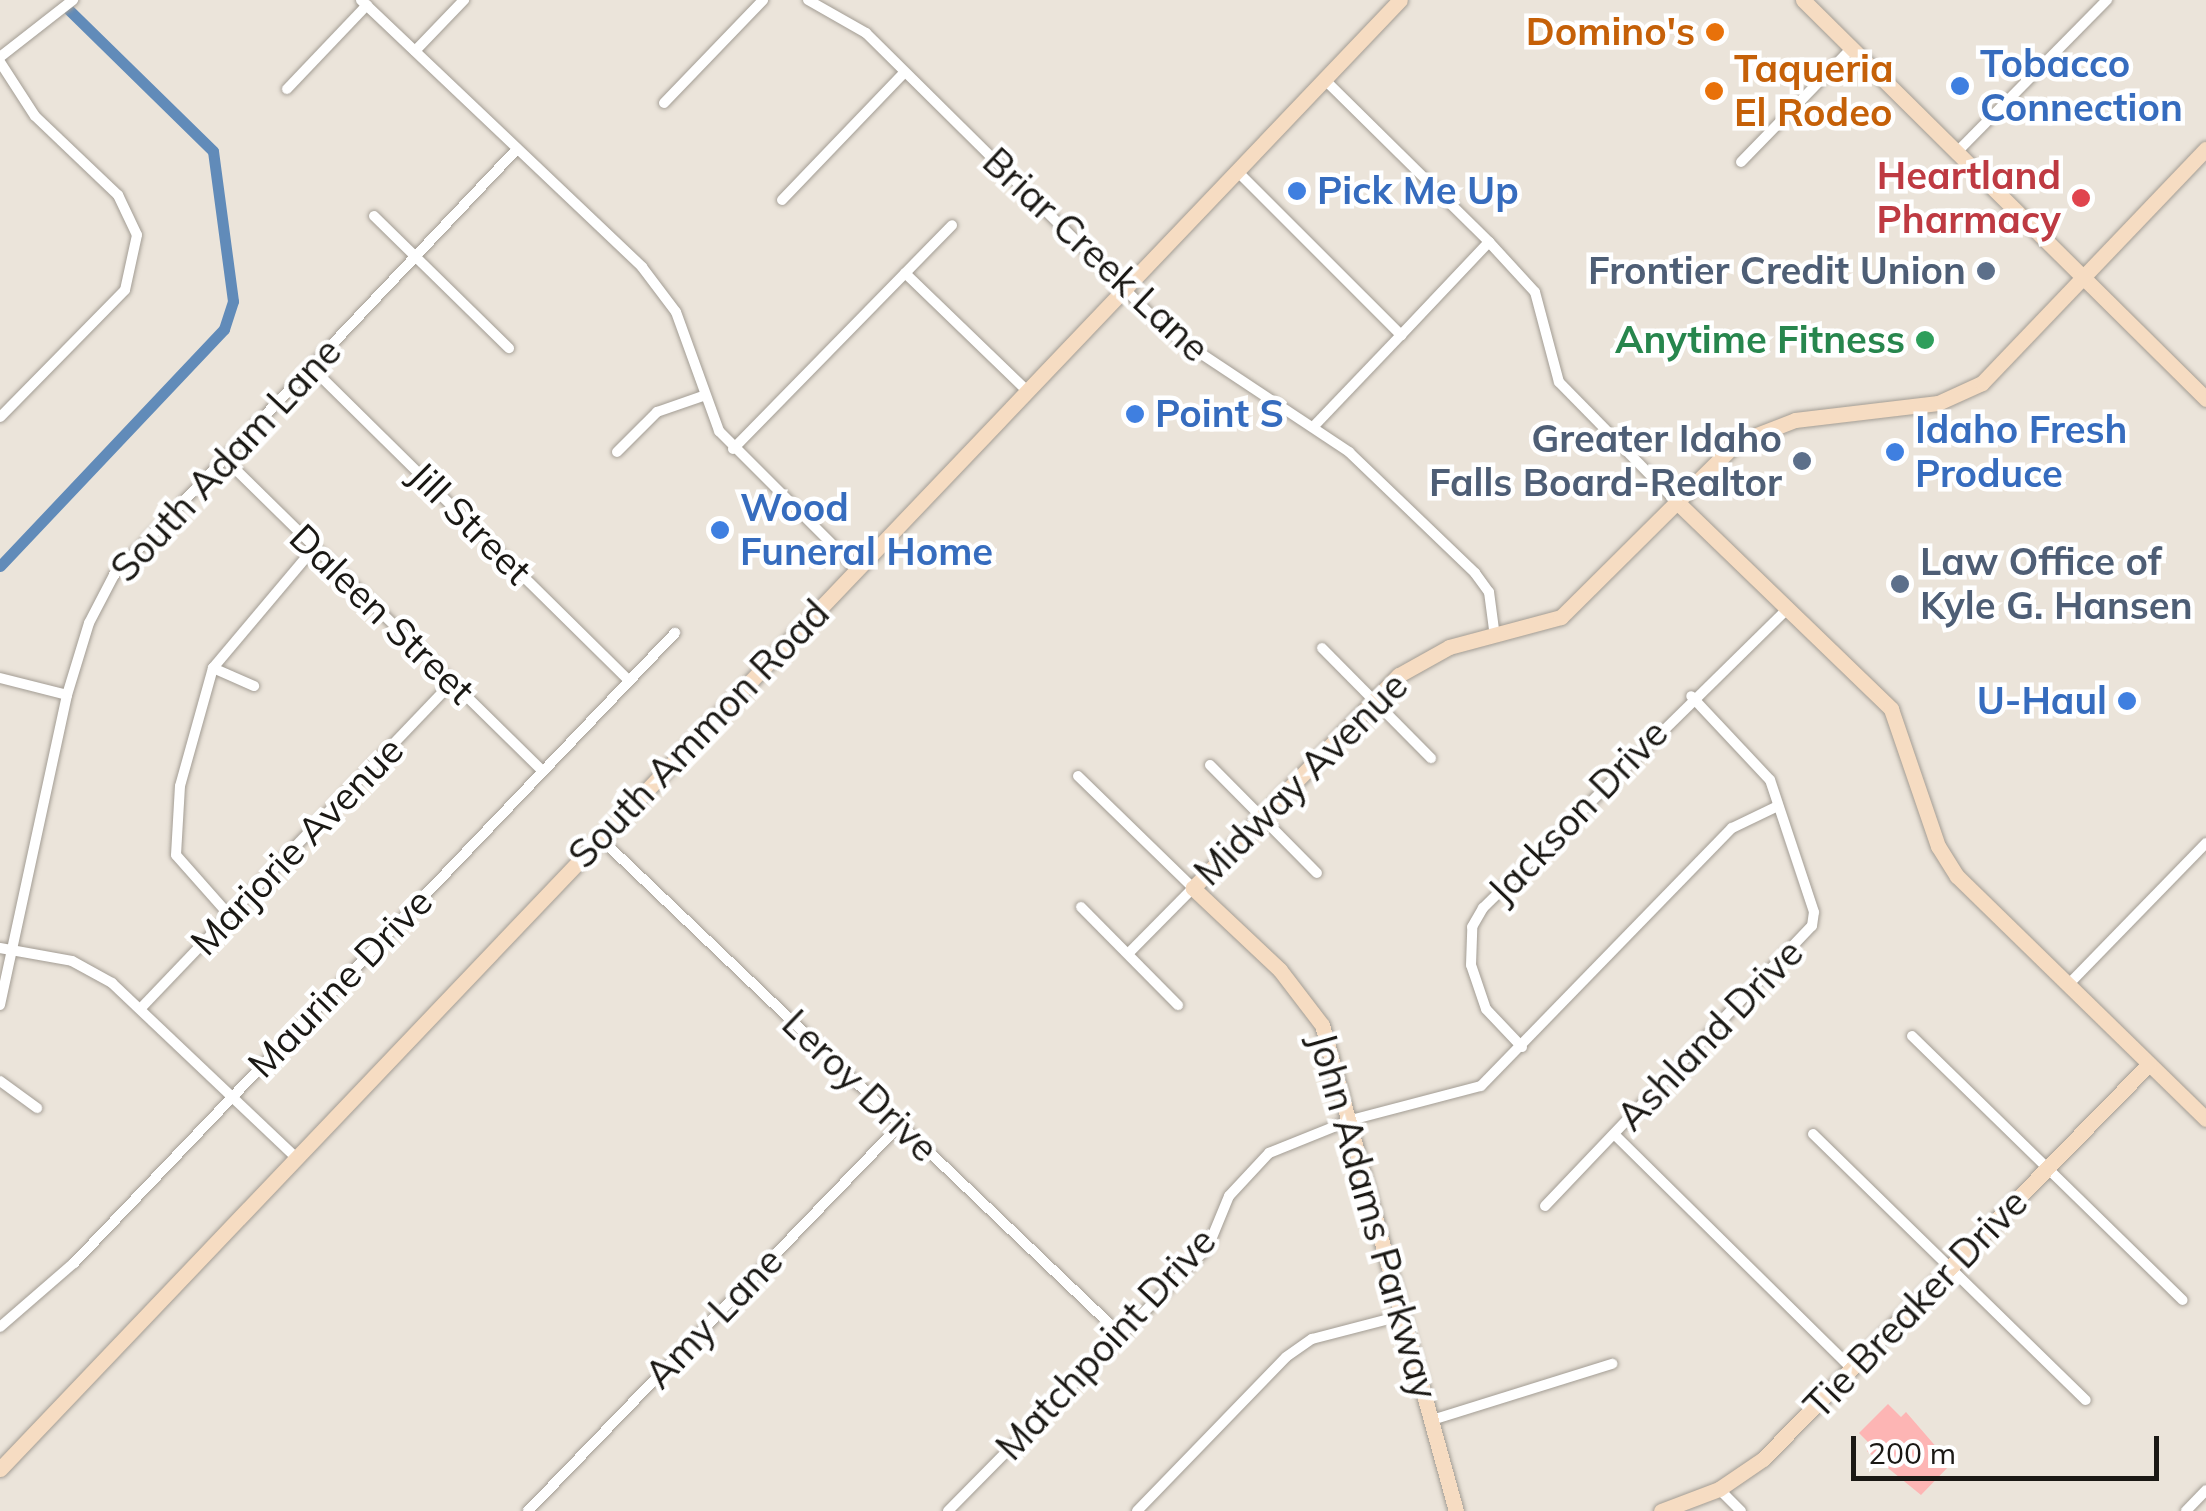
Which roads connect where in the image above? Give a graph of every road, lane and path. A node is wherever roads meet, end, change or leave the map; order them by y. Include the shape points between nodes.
1 (73, 0) edge
2 (464, 0) edge
3 (762, 0) edge
4 (808, 0) edge
5 (1400, 0) edge
6 (1803, 0) edge
7 (2107, 0) edge
8 (364, 3) edge
9 (1852, 48) junction
10 (415, 51) junction
11 (0, 60) edge
12 (904, 73) junction
13 (1324, 80) junction
14 (287, 90) dead end
15 (664, 104) dead end
16 (517, 149) junction
17 (1957, 152) junction
18 (2205, 153) edge
19 (1742, 162) dead end
20 (1238, 172) junction
21 (782, 200) dead end
22 (374, 216) dead end
23 (952, 225) dead end
24 (1489, 242) junction
25 (414, 256) junction
26 (905, 273) junction
27 (2082, 277) junction
28 (1123, 290) junction
29 (1401, 335) junction
30 (508, 348) dead end
31 (311, 367) junction
32 (1026, 390) junction
33 (703, 396) junction
34 (2206, 399) edge
35 (0, 418) edge
36 (1315, 425) junction
37 (733, 448) junction
38 (617, 452) dead end
39 (223, 457) junction
40 (1677, 502) junction
41 (314, 548) junction
42 (857, 569) junction
43 (1788, 608) junction
44 (674, 632) dead end
45 (1496, 638) junction
46 (1322, 648) dead end
47 (213, 668) junction
48 (0, 678) edge
49 (628, 680) junction
50 (452, 683) junction
51 (254, 686) dead end
52 (67, 695) junction
53 (1691, 696) junction
54 (1374, 701) junction
55 (1432, 758) dead end
56 (1210, 765) dead end
57 (542, 770) junction
58 (1078, 776) dead end
59 (1778, 806) junction
60 (1261, 817) junction
61 (600, 838) junction
62 (2206, 843) edge
63 (1317, 872) dead end
64 (1193, 888) junction
65 (1081, 907) dead end
66 (230, 916) junction
67 (0, 948) edge
68 (16, 950) junction
69 (1129, 954) junction
70 (2068, 985) junction
71 (1178, 1004) dead end
72 (0, 1005) edge
73 (141, 1008) junction
74 (1912, 1036) dead end
75 (1522, 1047) junction
76 (2149, 1064) junction
77 (0, 1081) edge
78 (230, 1097) junction
79 (37, 1108) dead end
80 (2206, 1119) edge
81 (1351, 1120) junction
82 (900, 1124) junction
83 (1812, 1134) dead end
84 (1615, 1135) junction
85 (294, 1156) junction
86 (2048, 1169) junction
87 (1546, 1206) dead end
88 (1950, 1268) junction
89 (2183, 1300) dead end
90 (1404, 1315) junction
91 (0, 1327) edge
92 (1119, 1333) junction
93 (1612, 1364) dead end
94 (1852, 1369) junction
95 (2086, 1400) dead end
96 (1432, 1420) junction
97 (0, 1469) edge
98 (1720, 1489) junction
99 (2206, 1490) edge
100 (528, 1511) edge
101 (948, 1511) edge
102 (1137, 1511) edge
103 (1456, 1511) edge
104 (1661, 1511) edge
105 (1741, 1511) edge
106 (2187, 1511) edge

1 - 11 street
2 - 10 street
3 - 15 street
4 - 12 street, Briar Creek Lane via 847,18
5 - 13 street, South Ammon Road
6 - 9 street
7 - 17 street
8 - 10 street
8 - 14 street
9 - 17 street
9 - 19 street
10 - 16 street
11 - 35 street via 35,116 118,195 137,235 125,290
12 - 21 street
12 - 28 street, Briar Creek Lane
13 - 20 street, South Ammon Road
13 - 24 street
16 - 25 street, South Adam Lane
16 - 33 street via 666,296
17 - 27 street
18 - 27 street, Midway Avenue
20 - 28 street, South Ammon Road
20 - 29 street
22 - 25 street
23 - 26 street
24 - 29 street
24 - 40 street via 1536,292 1559,382
25 - 30 street
25 - 31 street, South Adam Lane
26 - 32 street
26 - 37 street
27 - 34 street
27 - 40 street, Midway Avenue via 1996,371 1958,396 1763,429 1726,451
28 - 32 street, South Ammon Road
28 - 36 street, Briar Creek Lane via 1216,365
29 - 36 street
31 - 39 street, South Adam Lane
31 - 49 street, Jill Street
32 - 42 street, South Ammon Road
33 - 37 street
33 - 38 street via 658,412
36 - 45 street, Briar Creek Lane via 1475,573 1494,608
37 - 42 street
39 - 41 street, Daleen Street
39 - 52 street, South Adam Lane via 114,575 88,623
40 - 43 street
40 - 45 street, Midway Avenue via 1561,617
41 - 47 street
41 - 50 street, Daleen Street
42 - 61 street, South Ammon Road
43 - 53 street, Jackson Drive
43 - 70 street via 1891,709 1938,846 1957,876
44 - 49 street, Maurine Drive
45 - 54 street, Midway Avenue via 1424,660
46 - 54 street
47 - 51 street
47 - 66 street via 188,748 174,838 184,871
48 - 52 street
49 - 57 street, Maurine Drive
50 - 57 street, Daleen Street
50 - 66 street, Marjorie Avenue
52 - 68 street, South Adam Lane
53 - 59 street, Ashland Drive via 1760,768
53 - 75 street, Jackson Drive via 1472,926 1470,966 1486,1009
54 - 55 street
54 - 60 street, Midway Avenue
56 - 60 street
57 - 78 street, Maurine Drive
58 - 64 street, John Adams Parkway
59 - 75 street, Matchpoint Drive via 1732,828
59 - 84 street, Ashland Drive via 1814,912 1812,926
60 - 63 street
60 - 64 street, Midway Avenue
61 - 82 street, Leroy Drive
61 - 85 street, South Ammon Road
62 - 70 street
64 - 69 street, Midway Avenue
64 - 81 street, John Adams Parkway via 1312,1010
65 - 69 street
66 - 73 street, Marjorie Avenue
67 - 68 street
68 - 72 street, South Adam Lane
68 - 73 street via 72,961
69 - 71 street
70 - 76 street
73 - 78 street
74 - 86 street
75 - 81 street, Matchpoint Drive via 1468,1092
76 - 80 street
76 - 86 street, Tie Breaker Drive
77 - 79 street
78 - 85 street
78 - 91 street, Maurine Drive via 74,1263
81 - 90 street, John Adams Parkway
81 - 92 street, Matchpoint Drive via 1284,1142 1254,1166 1229,1196 1208,1248
82 - 92 street, Leroy Drive
82 - 100 street, Amy Lane
83 - 88 street
84 - 87 street, Ashland Drive
84 - 94 street
85 - 97 street, South Ammon Road
86 - 88 street, Tie Breaker Drive
86 - 89 street
88 - 94 street, Tie Breaker Drive
88 - 95 street
90 - 96 street, John Adams Parkway
90 - 102 street via 1312,1339 1286,1358
92 - 101 street, Matchpoint Drive
93 - 96 street
94 - 98 street, Tie Breaker Drive via 1764,1460
96 - 103 street, John Adams Parkway
98 - 104 street, Tie Breaker Drive
98 - 105 street
99 - 106 street

